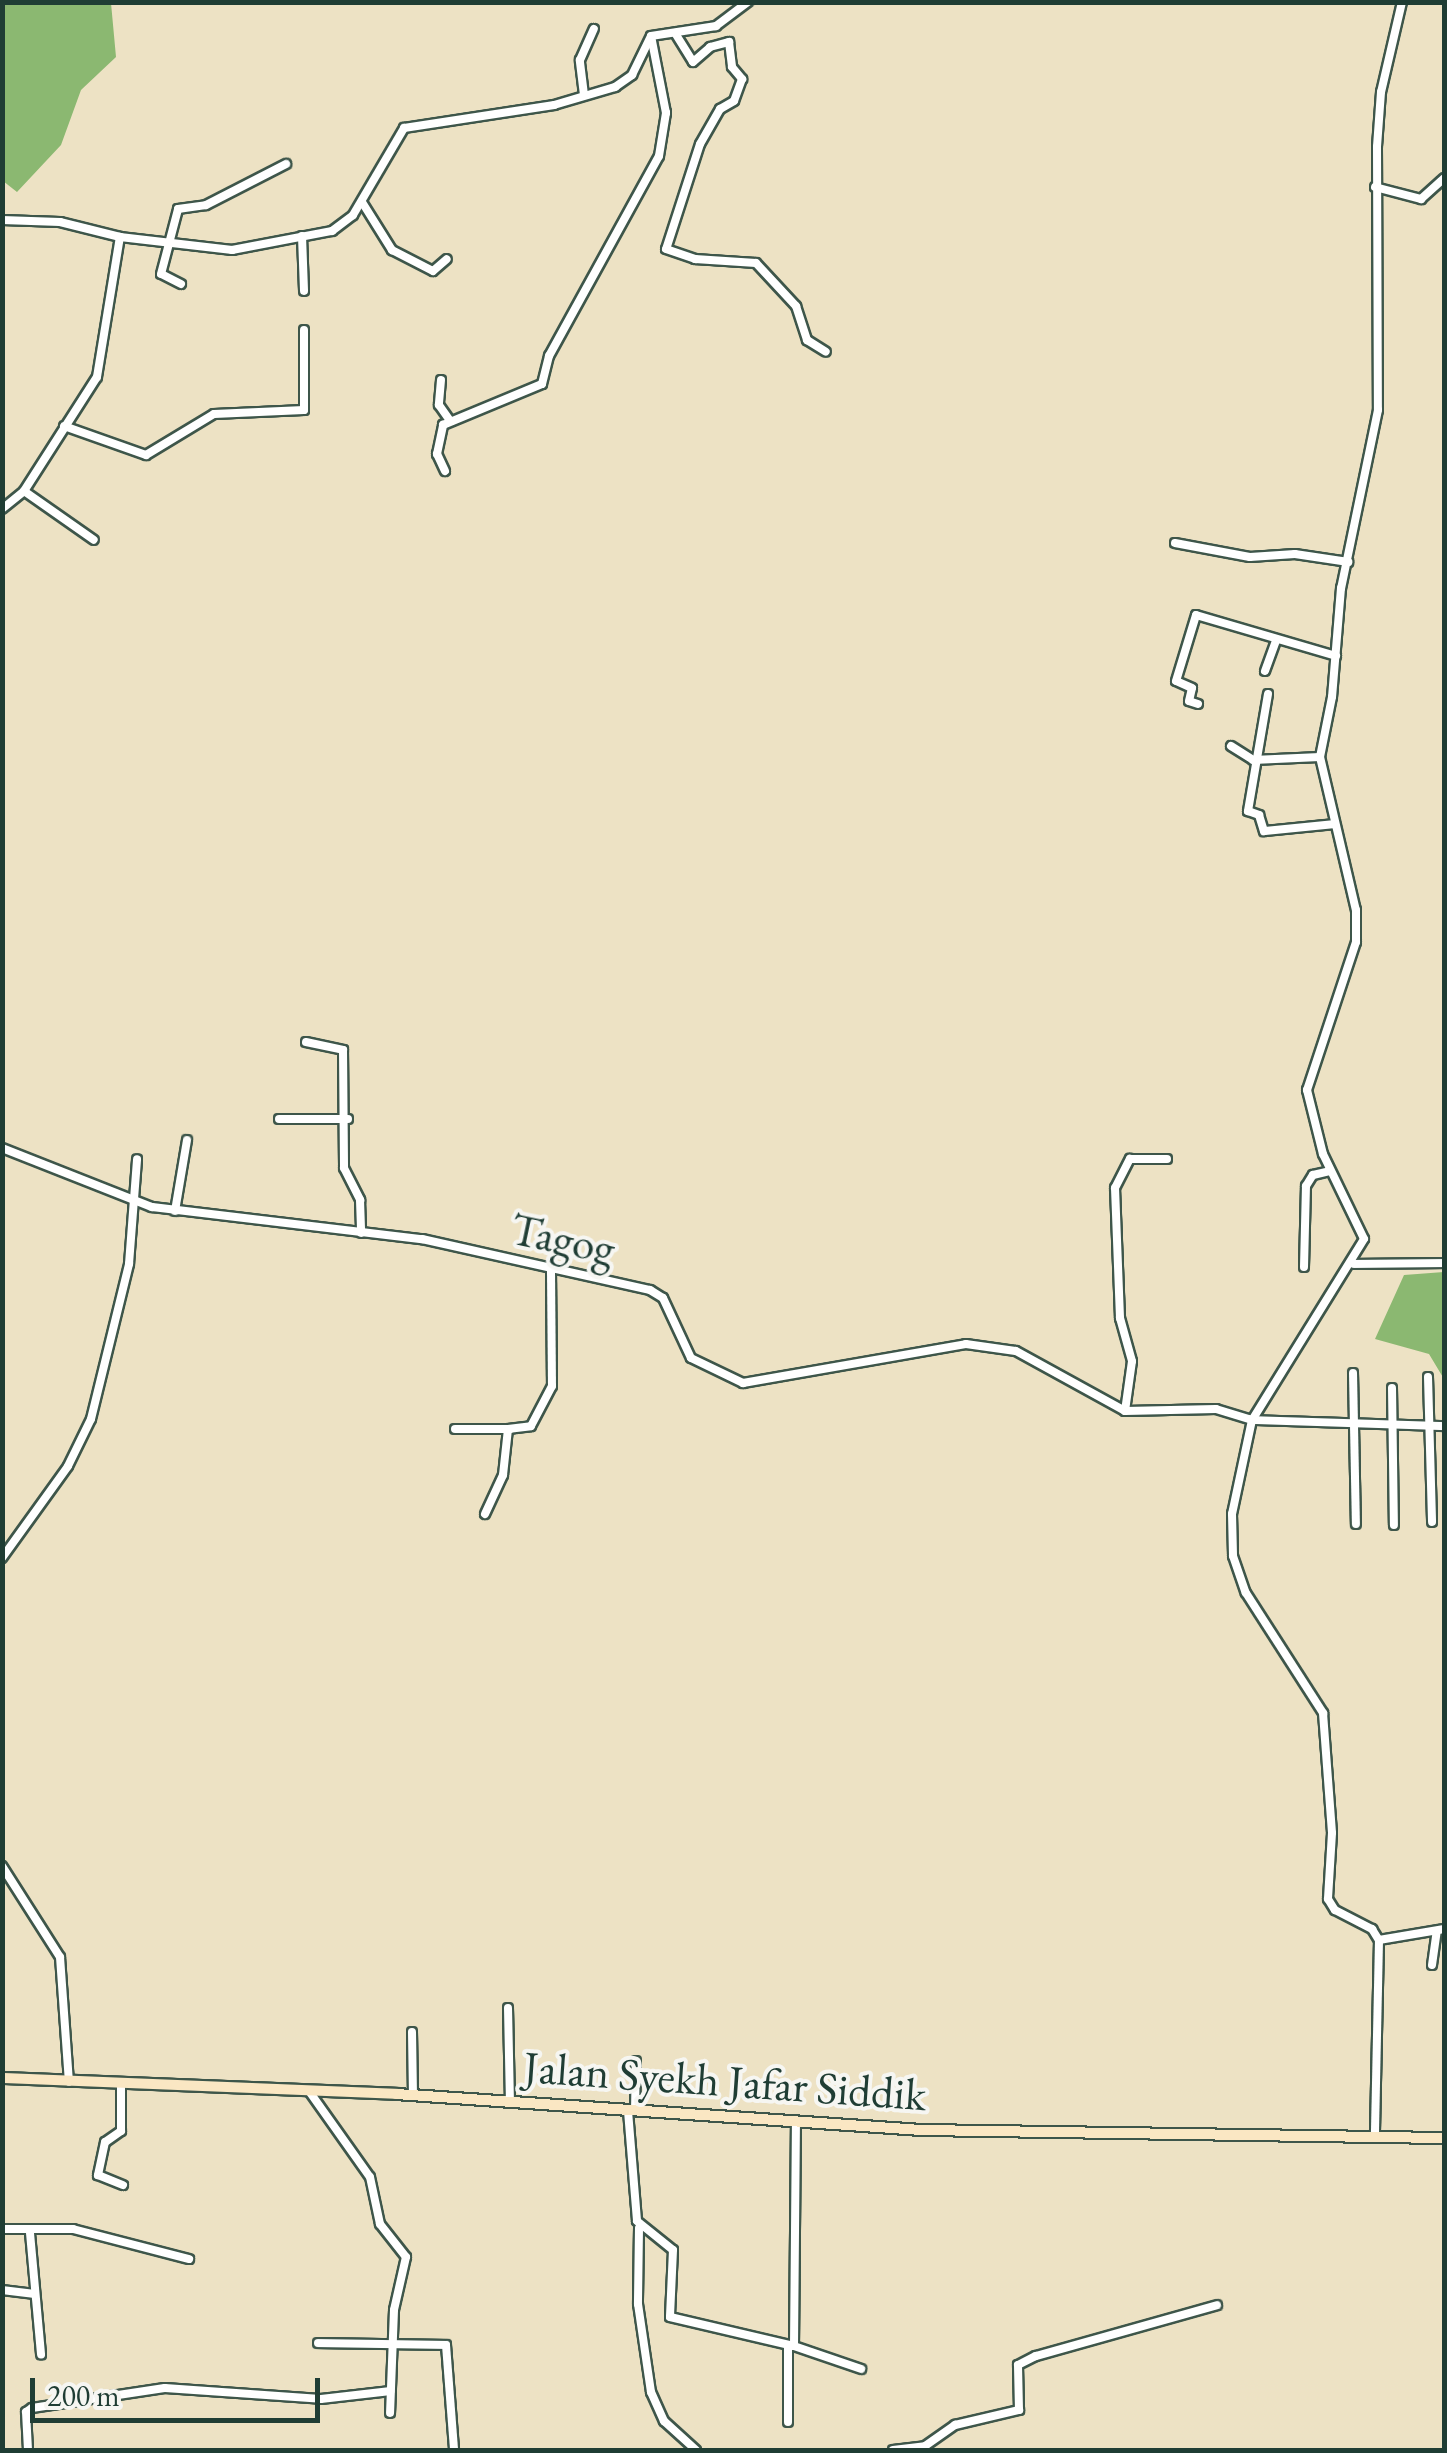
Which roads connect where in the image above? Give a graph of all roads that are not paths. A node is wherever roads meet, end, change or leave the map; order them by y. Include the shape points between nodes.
1 (748, 2) edge
2 (1402, 2) edge
3 (594, 29) dead end
4 (676, 33) junction
5 (651, 36) junction
6 (584, 95) junction
7 (286, 164) dead end
8 (1444, 178) edge
9 (1374, 186) junction
10 (362, 202) junction
11 (2, 220) edge
12 (302, 236) junction
13 (120, 237) junction
14 (167, 242) junction
15 (447, 258) dead end
16 (181, 284) dead end
17 (304, 292) dead end
18 (304, 330) dead end
19 (826, 352) dead end
20 (441, 380) dead end
21 (450, 421) junction
22 (64, 426) junction
23 (445, 471) dead end
24 (24, 491) junction
25 (2, 509) edge
26 (94, 540) dead end
27 (1175, 543) dead end
28 (1348, 562) junction
29 (1276, 640) junction
30 (1336, 656) junction
31 (1265, 671) dead end
32 (1268, 694) dead end
33 (1198, 704) dead end
34 (1231, 746) dead end
35 (1320, 757) junction
36 (1253, 760) junction
37 (1334, 824) junction
38 (306, 1042) dead end
39 (279, 1119) dead end
40 (348, 1119) junction
41 (187, 1140) dead end
42 (2, 1148) edge
43 (1166, 1158) dead end
44 (136, 1159) dead end
45 (1330, 1171) junction
46 (138, 1202) junction
47 (175, 1212) junction
48 (361, 1233) junction
49 (1354, 1264) junction
50 (1444, 1264) edge
51 (1304, 1267) dead end
52 (551, 1270) junction
53 (1353, 1373) dead end
54 (1428, 1377) dead end
55 (1392, 1388) dead end
56 (1125, 1411) junction
57 (1252, 1420) junction
58 (1354, 1422) junction
59 (1429, 1423) junction
60 (1394, 1424) junction
61 (1444, 1426) edge
62 (455, 1429) dead end
63 (510, 1429) junction
64 (485, 1514) dead end
65 (1432, 1522) dead end
66 (1356, 1524) dead end
67 (1394, 1524) dead end
68 (2, 1558) edge
69 (2, 1866) edge
70 (1440, 1930) edge
71 (1379, 1940) junction
72 (1432, 1966) dead end
73 (508, 2008) dead end
74 (412, 2032) dead end
75 (636, 2061) dead end
76 (2, 2078) edge
77 (69, 2082) junction
78 (121, 2084) junction
79 (309, 2091) junction
80 (414, 2096) junction
81 (510, 2102) junction
82 (632, 2111) junction
83 (796, 2121) junction
84 (1375, 2136) junction
85 (1444, 2138) edge
86 (123, 2184) dead end
87 (639, 2227) junction
88 (2, 2229) edge
89 (30, 2233) junction
90 (189, 2259) dead end
91 (2, 2290) edge
92 (33, 2294) junction
93 (1217, 2304) dead end
94 (318, 2343) dead end
95 (393, 2344) junction
96 (791, 2345) junction
97 (40, 2356) dead end
98 (861, 2369) dead end
99 (391, 2391) junction
100 (390, 2413) dead end
101 (788, 2422) dead end
102 (28, 2450) edge
103 (454, 2450) edge
104 (696, 2450) edge
105 (893, 2450) edge

1 - 4 street via 716,26
2 - 9 street via 1381,92
3 - 6 street via 580,60
4 - 5 street
4 - 19 street via 693,62 710,47 730,42 732,67 742,79 734,101 720,109 700,144 666,249 695,259 756,263 796,306 807,340
5 - 6 street via 626,82
5 - 21 street via 665,141 549,356 542,384
6 - 10 street via 404,128
7 - 14 street via 206,205 178,208
8 - 9 street via 1422,198
9 - 28 street via 1382,377
10 - 12 street via 338,229
10 - 15 street via 392,250 434,271
11 - 13 street via 60,222
12 - 14 street via 232,250
12 - 17 street
13 - 14 street
13 - 22 street via 97,376
14 - 16 street via 161,275
18 - 22 street via 304,410 214,414 146,455
20 - 21 street via 440,405
21 - 23 street via 441,427 437,448
22 - 24 street
24 - 25 street
24 - 26 street
27 - 28 street via 1250,557 1296,554
28 - 30 street
29 - 30 street
29 - 31 street
29 - 33 street via 1196,615 1176,682 1192,688 1189,701
30 - 35 street
32 - 36 street
34 - 36 street
35 - 36 street
35 - 37 street
36 - 37 street via 1247,807 1259,815 1261,829
37 - 45 street via 1356,910 1356,942 1308,1090 1312,1127
38 - 40 street via 342,1048
39 - 40 street
40 - 48 street via 345,1173 360,1200
41 - 47 street
42 - 46 street, Tagog
43 - 56 street via 1130,1159 1115,1188 1120,1311 1132,1361
44 - 46 street
45 - 49 street via 1362,1228
45 - 51 street via 1314,1175 1306,1186
46 - 47 street, Tagog
46 - 68 street via 84,1440
47 - 48 street, Tagog via 278,1218
48 - 52 street, Tagog
49 - 50 street
49 - 57 street
52 - 56 street, Tagog via 657,1293 691,1358 743,1382 966,1344 1016,1351
52 - 63 street via 552,1386 530,1426
53 - 58 street
54 - 59 street
55 - 60 street
56 - 57 street via 1216,1409
57 - 58 street
57 - 71 street via 1234,1496 1233,1556 1246,1593 1323,1713 1332,1832 1328,1899
58 - 60 street
58 - 66 street
59 - 60 street
59 - 61 street
59 - 65 street
60 - 67 street
62 - 63 street
63 - 64 street via 503,1475
69 - 77 street via 60,1958
70 - 71 street
70 - 72 street
71 - 84 street
73 - 81 street
74 - 80 street
75 - 82 street
76 - 77 main road, Jalan Syekh Jafar Siddik
77 - 78 main road, Jalan Syekh Jafar Siddik
78 - 79 main road, Jalan Syekh Jafar Siddik
78 - 86 street via 121,2131 105,2142 98,2175
79 - 80 main road, Jalan Syekh Jafar Siddik
79 - 95 street via 370,2177 380,2224 406,2257
80 - 81 main road, Jalan Syekh Jafar Siddik
81 - 82 main road, Jalan Syekh Jafar Siddik
82 - 83 main road, Jalan Syekh Jafar Siddik
82 - 87 street
83 - 84 main road, Jalan Syekh Jafar Siddik via 922,2130
83 - 96 street
84 - 85 main road, Jalan Syekh Jafar Siddik
87 - 96 street via 673,2250 670,2316
87 - 104 street via 638,2304 650,2392 664,2421
88 - 89 street
89 - 90 street via 72,2229
89 - 92 street
91 - 92 street
92 - 97 street
93 - 105 street via 1018,2364 1019,2410 955,2425 925,2446
94 - 95 street
95 - 99 street
95 - 103 street via 448,2347
96 - 98 street
96 - 101 street
99 - 100 street
99 - 102 street via 322,2399 165,2388 32,2408 26,2412

